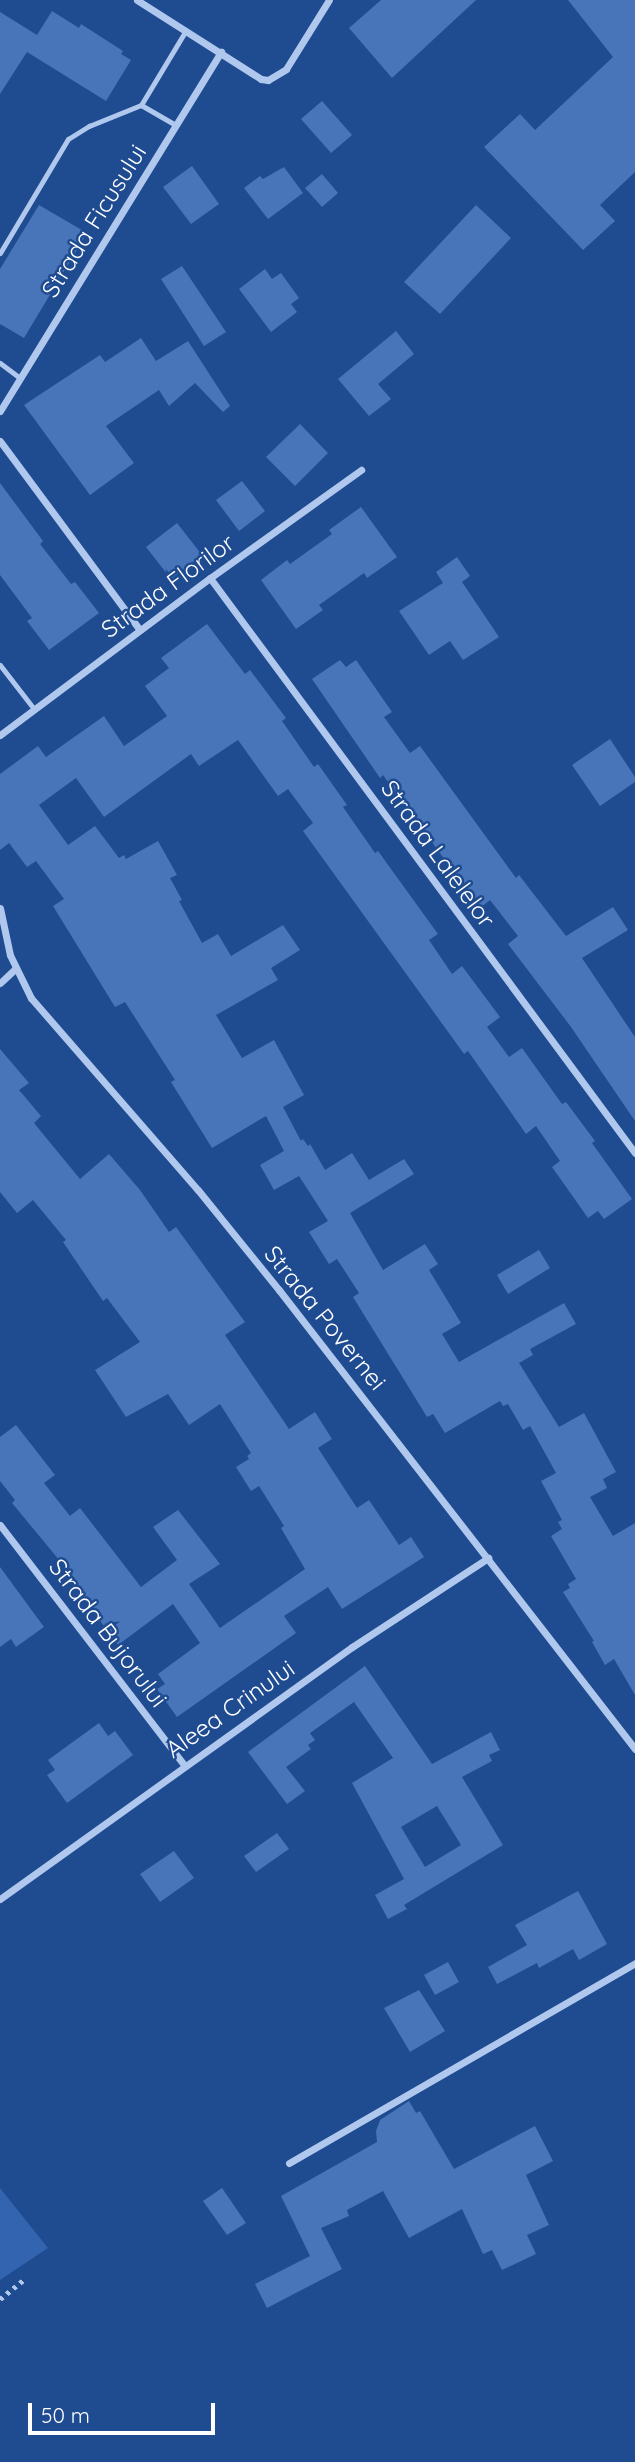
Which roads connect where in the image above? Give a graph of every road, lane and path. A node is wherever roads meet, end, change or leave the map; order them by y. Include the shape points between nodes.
1 (137, 0) edge
2 (329, 0) edge
3 (186, 30) junction
4 (220, 52) junction
5 (141, 105) junction
6 (175, 125) junction
7 (0, 253) edge
8 (0, 363) edge
9 (20, 379) junction
10 (0, 411) edge
11 (0, 441) edge
12 (361, 470) dead end
13 (210, 578) junction
14 (140, 630) junction
15 (0, 666) edge
16 (34, 709) junction
17 (0, 735) edge
18 (0, 908) edge
19 (15, 970) junction
20 (0, 983) edge
21 (635, 1153) edge
22 (0, 1525) edge
23 (488, 1558) junction
24 (635, 1749) edge
25 (184, 1765) junction
26 (0, 1899) edge
27 (635, 1963) edge
28 (289, 2163) dead end
29 (25, 2279) dead end
30 (0, 2300) edge

1 - 3 street
2 - 4 street via 293,60 274,79 261,79
3 - 4 street
3 - 5 lane
4 - 6 street, Strada Ficusului
5 - 6 lane
5 - 7 lane via 68,139
6 - 9 street, Strada Ficusului
8 - 9 lane
9 - 10 street, Strada Ficusului
11 - 14 street
12 - 13 street, Strada Florilor
13 - 14 street, Strada Florilor
13 - 21 street, Strada Lalelelor
14 - 16 street, Strada Florilor
15 - 16 lane
16 - 17 street, Strada Florilor
18 - 19 street, Strada Povernei
19 - 20 street
19 - 23 street, Strada Povernei via 31,998 214,1210
22 - 25 street, Strada Bujorului
23 - 24 street, Strada Povernei
23 - 25 street, Aleea Crinului
25 - 26 street, Aleea Crinului
27 - 28 street
29 - 30 path

